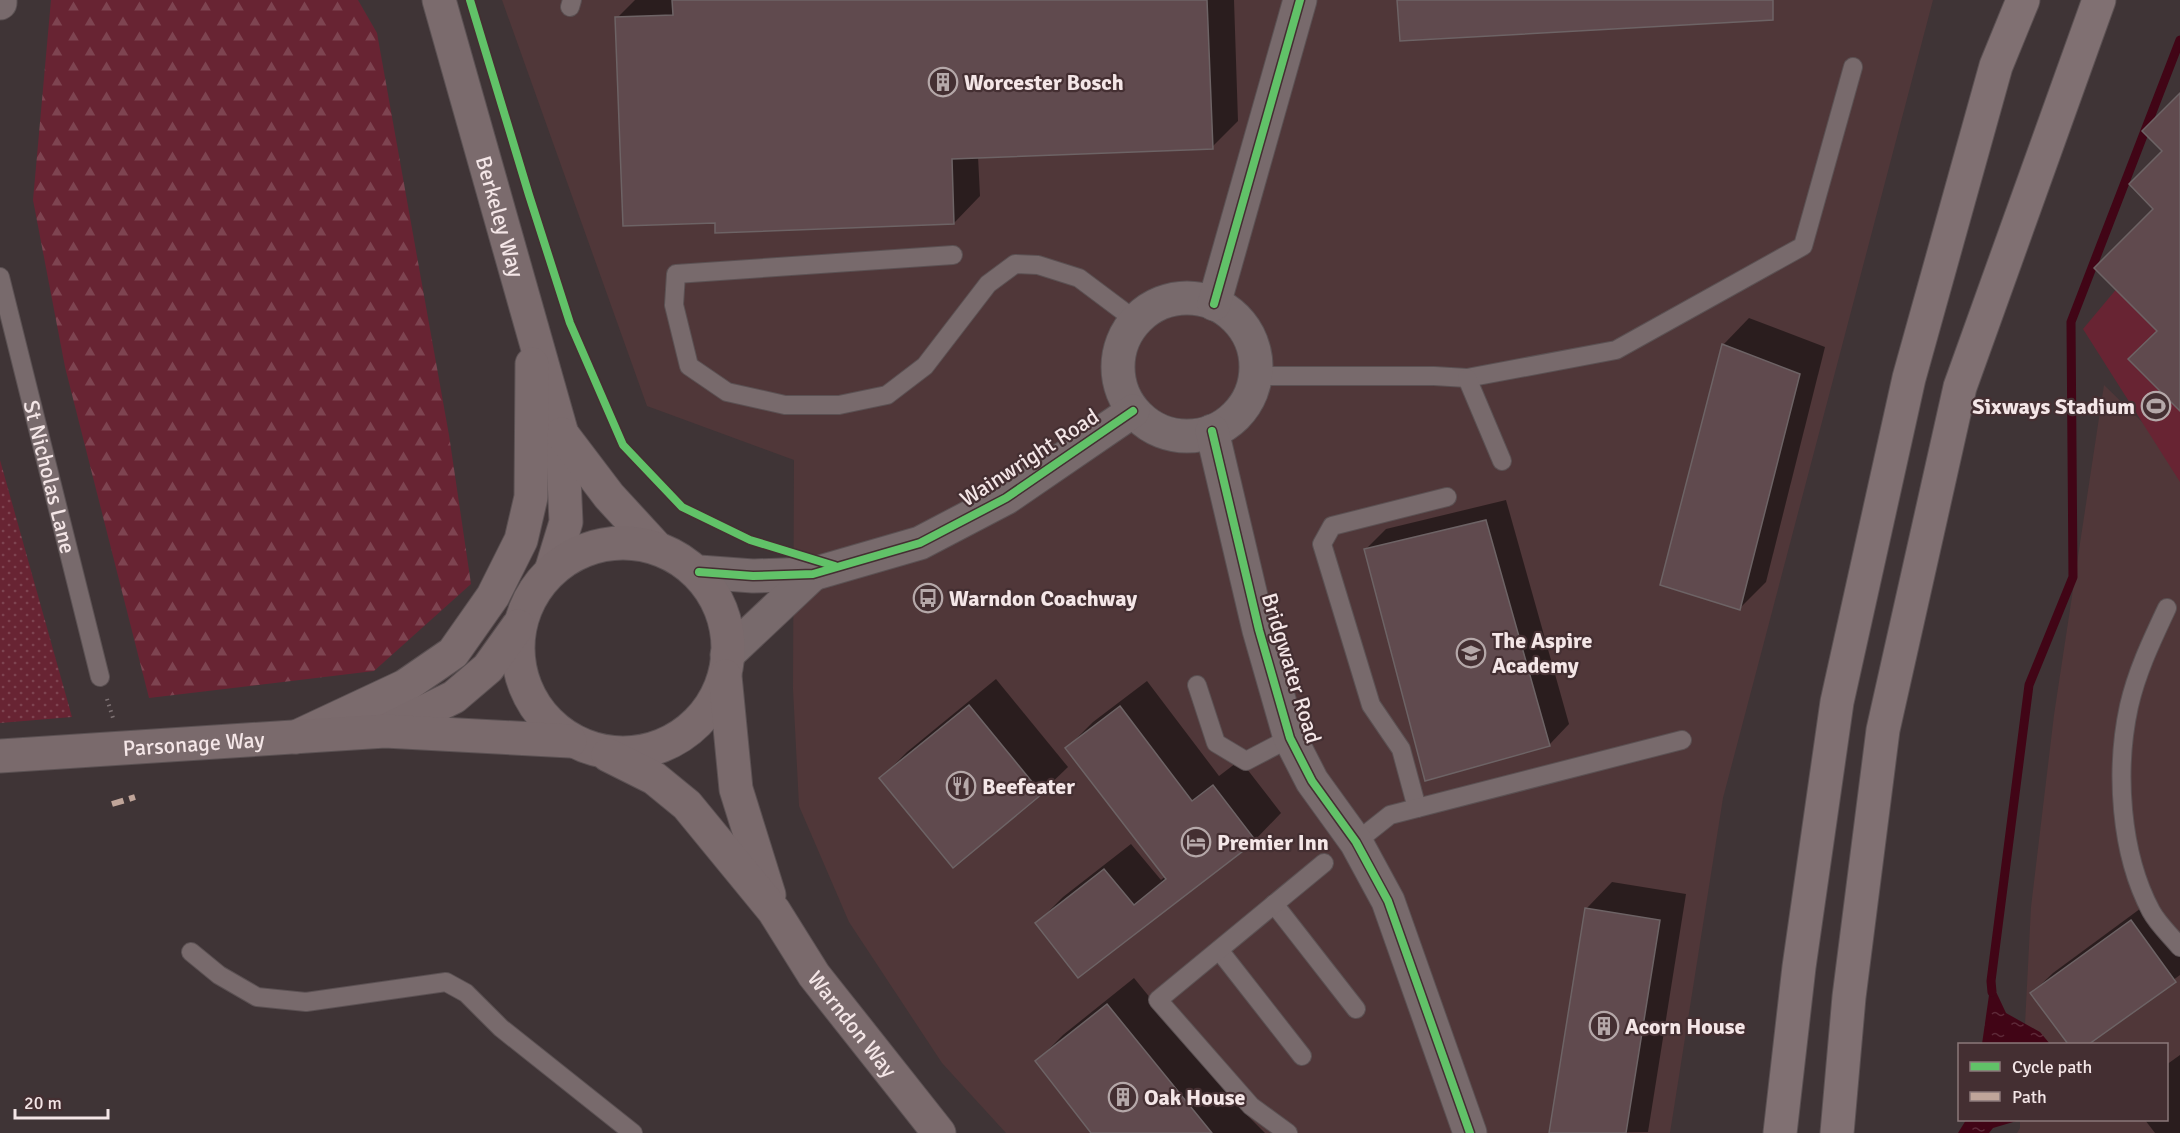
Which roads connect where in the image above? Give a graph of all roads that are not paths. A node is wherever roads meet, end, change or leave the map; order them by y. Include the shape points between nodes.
1 (439, 0) edge
2 (1299, 0) edge
3 (2023, 0) edge
4 (2099, 0) edge
5 (1853, 67) dead end
6 (953, 255) dead end
7 (0, 277) edge
8 (1214, 303) junction
9 (1135, 320) junction
10 (533, 332) junction
11 (1255, 376) junction
12 (1467, 378) junction
13 (1133, 411) junction
14 (1212, 432) junction
15 (562, 434) junction
16 (1502, 461) dead end
17 (1447, 497) dead end
18 (655, 546) junction
19 (551, 571) junction
20 (699, 572) junction
21 (813, 574) junction
22 (2167, 608) dead end
23 (518, 626) junction
24 (726, 665) junction
25 (100, 677) road end
26 (1197, 685) dead end
27 (385, 731) junction
28 (294, 738) junction
29 (1290, 738) junction
30 (1682, 740) dead end
31 (570, 741) junction
32 (605, 753) junction
33 (0, 756) edge
34 (1417, 808) junction
35 (1356, 842) junction
36 (1324, 863) dead end
37 (1275, 904) junction
38 (774, 911) junction
39 (2180, 947) edge
40 (1219, 950) junction
41 (191, 952) dead end
42 (1356, 1009) dead end
43 (1302, 1056) dead end
44 (633, 1133) edge
45 (939, 1133) edge
46 (1288, 1133) edge
47 (1470, 1133) edge
48 (1780, 1133) edge
49 (1837, 1133) edge

1 - 10 main road, Berkeley Way
2 - 8 street
3 - 48 highway via 1996,66 1909,378 1837,702
4 - 49 highway via 1957,398 1882,730 1849,997
5 - 12 lane via 1803,246 1616,350
6 - 9 lane via 676,274 674,305 689,366 726,392 785,405 839,405 887,394 925,366 988,284 1015,264 1038,265 1078,278
7 - 25 lane, St Nicholas Lane
8 - 9 street, Wainwright Road via 1195,298 1174,299 1155,305
8 - 11 street, Wainwright Road via 1233,316 1247,333 1255,354
9 - 13 street, Wainwright Road via 1119,352 1118,372 1122,392
10 - 15 main road, Berkeley Way
10 - 28 main road via 531,496 521,540 492,596 453,652 405,686
11 - 12 lane
11 - 14 street, Wainwright Road via 1251,394 1241,410
12 - 16 lane
13 - 14 street, Wainwright Road via 1149,425 1169,434
13 - 21 street, Wainwright Road via 1006,498 920,543
14 - 29 street, Bridgwater Road via 1259,630
15 - 18 main road, Berkeley Way via 609,496
15 - 19 main road, Berkeley Way via 566,522
17 - 34 lane via 1332,526 1322,544 1371,705 1401,749
18 - 19 main road via 633,542 602,544 578,553
18 - 20 main road via 678,556
19 - 23 main road via 528,598
20 - 21 street, Wainwright Road via 753,576
20 - 24 main road via 721,606 729,642
21 - 24 street, Wainwright Road
22 - 39 lane via 2145,655 2129,707 2122,764 2123,812 2131,858 2144,897
23 - 27 main road, Parsonage Way via 488,668 454,697
23 - 31 main road via 517,659 525,692 544,720
24 - 32 main road via 708,711 680,738 644,752
24 - 38 main road, Warndon Way via 736,789
26 - 29 lane via 1216,743 1246,761
27 - 28 main road, Parsonage Way
27 - 31 main road, Parsonage Way
28 - 33 main road, Parsonage Way
29 - 35 street, Bridgwater Road via 1312,781
30 - 34 lane
31 - 32 main road
32 - 38 main road, Warndon Way via 654,778 687,805
34 - 35 lane via 1390,815
35 - 47 street, Bridgwater Road via 1388,901
36 - 37 lane
37 - 40 lane
37 - 42 lane
38 - 45 main road, Warndon Way via 814,975
40 - 43 lane
40 - 46 lane via 1158,1000 1251,1106
41 - 44 lane via 257,998 306,1002 446,982 466,993 501,1028

